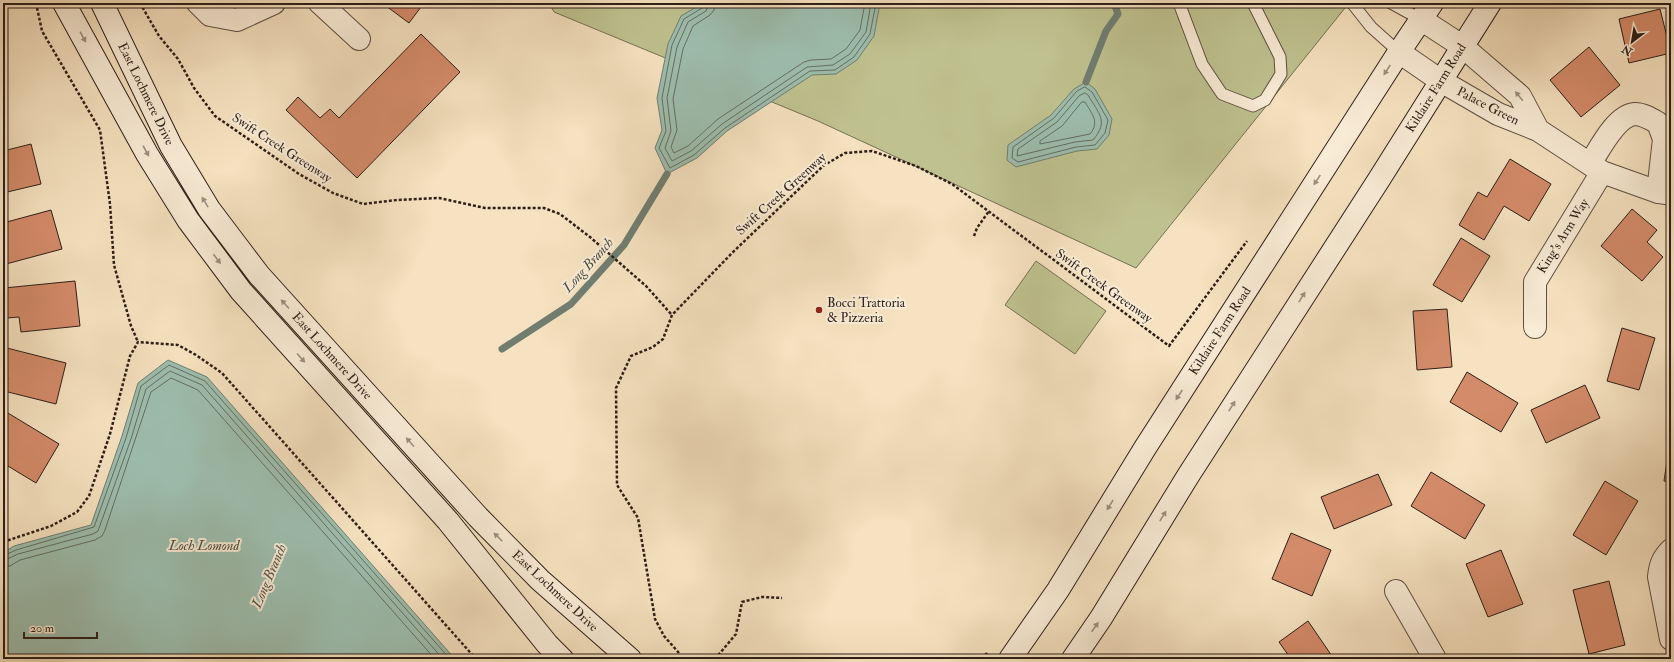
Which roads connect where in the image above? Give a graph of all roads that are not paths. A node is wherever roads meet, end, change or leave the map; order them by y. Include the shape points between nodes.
1 (64, 3) edge
2 (102, 3) edge
3 (198, 3) edge
4 (274, 3) edge
5 (320, 3) edge
6 (1179, 3) edge
7 (1253, 3) edge
8 (1352, 3) edge
9 (1391, 3) edge
10 (1490, 3) edge
11 (1427, 11) edge
12 (359, 39) dead end
13 (1462, 46) junction
14 (1399, 52) junction
15 (1441, 81) junction
16 (1538, 130) junction
17 (1596, 168) junction
18 (1664, 193) edge
19 (1535, 327) dead end
20 (1671, 550) edge
21 (1396, 591) dead end
22 (1671, 639) edge
23 (562, 659) edge
24 (630, 659) edge
25 (1010, 659) edge
26 (1073, 659) edge
27 (1436, 659) edge

1 -> 23 street, East Lochmere Drive via 147,154 188,220 241,291 448,521 547,644
24 -> 2 street, East Lochmere Drive via 540,580 478,517 259,275 209,209 170,146
3 - 4 street via 210,15 237,20
5 - 12 street
6 - 7 lane via 1202,64 1222,94 1253,106 1265,100 1281,74 1280,57
8 - 14 lane via 1371,27
9 - 11 lane
10 - 13 street, Kildaire Farm Road
11 - 13 street, Palace Green
11 - 14 street, Kildaire Farm Road
13 - 15 street, Kildaire Farm Road
16 -> 13 street, Palace Green via 1520,96
14 - 15 street, Palace Green
14 -> 25 street, Kildaire Farm Road via 1145,448 1058,590
15 - 16 street, Palace Green via 1498,114
26 -> 15 street, Kildaire Farm Road
16 - 17 street, Palace Green
17 - 18 street, Palace Green
17 - 18 street, Palace Green via 1619,121 1634,114 1645,116 1658,123 1664,139
17 - 19 street, King's Arm Way via 1535,282
20 - 22 street via 1664,557 1659,577
21 - 27 street

